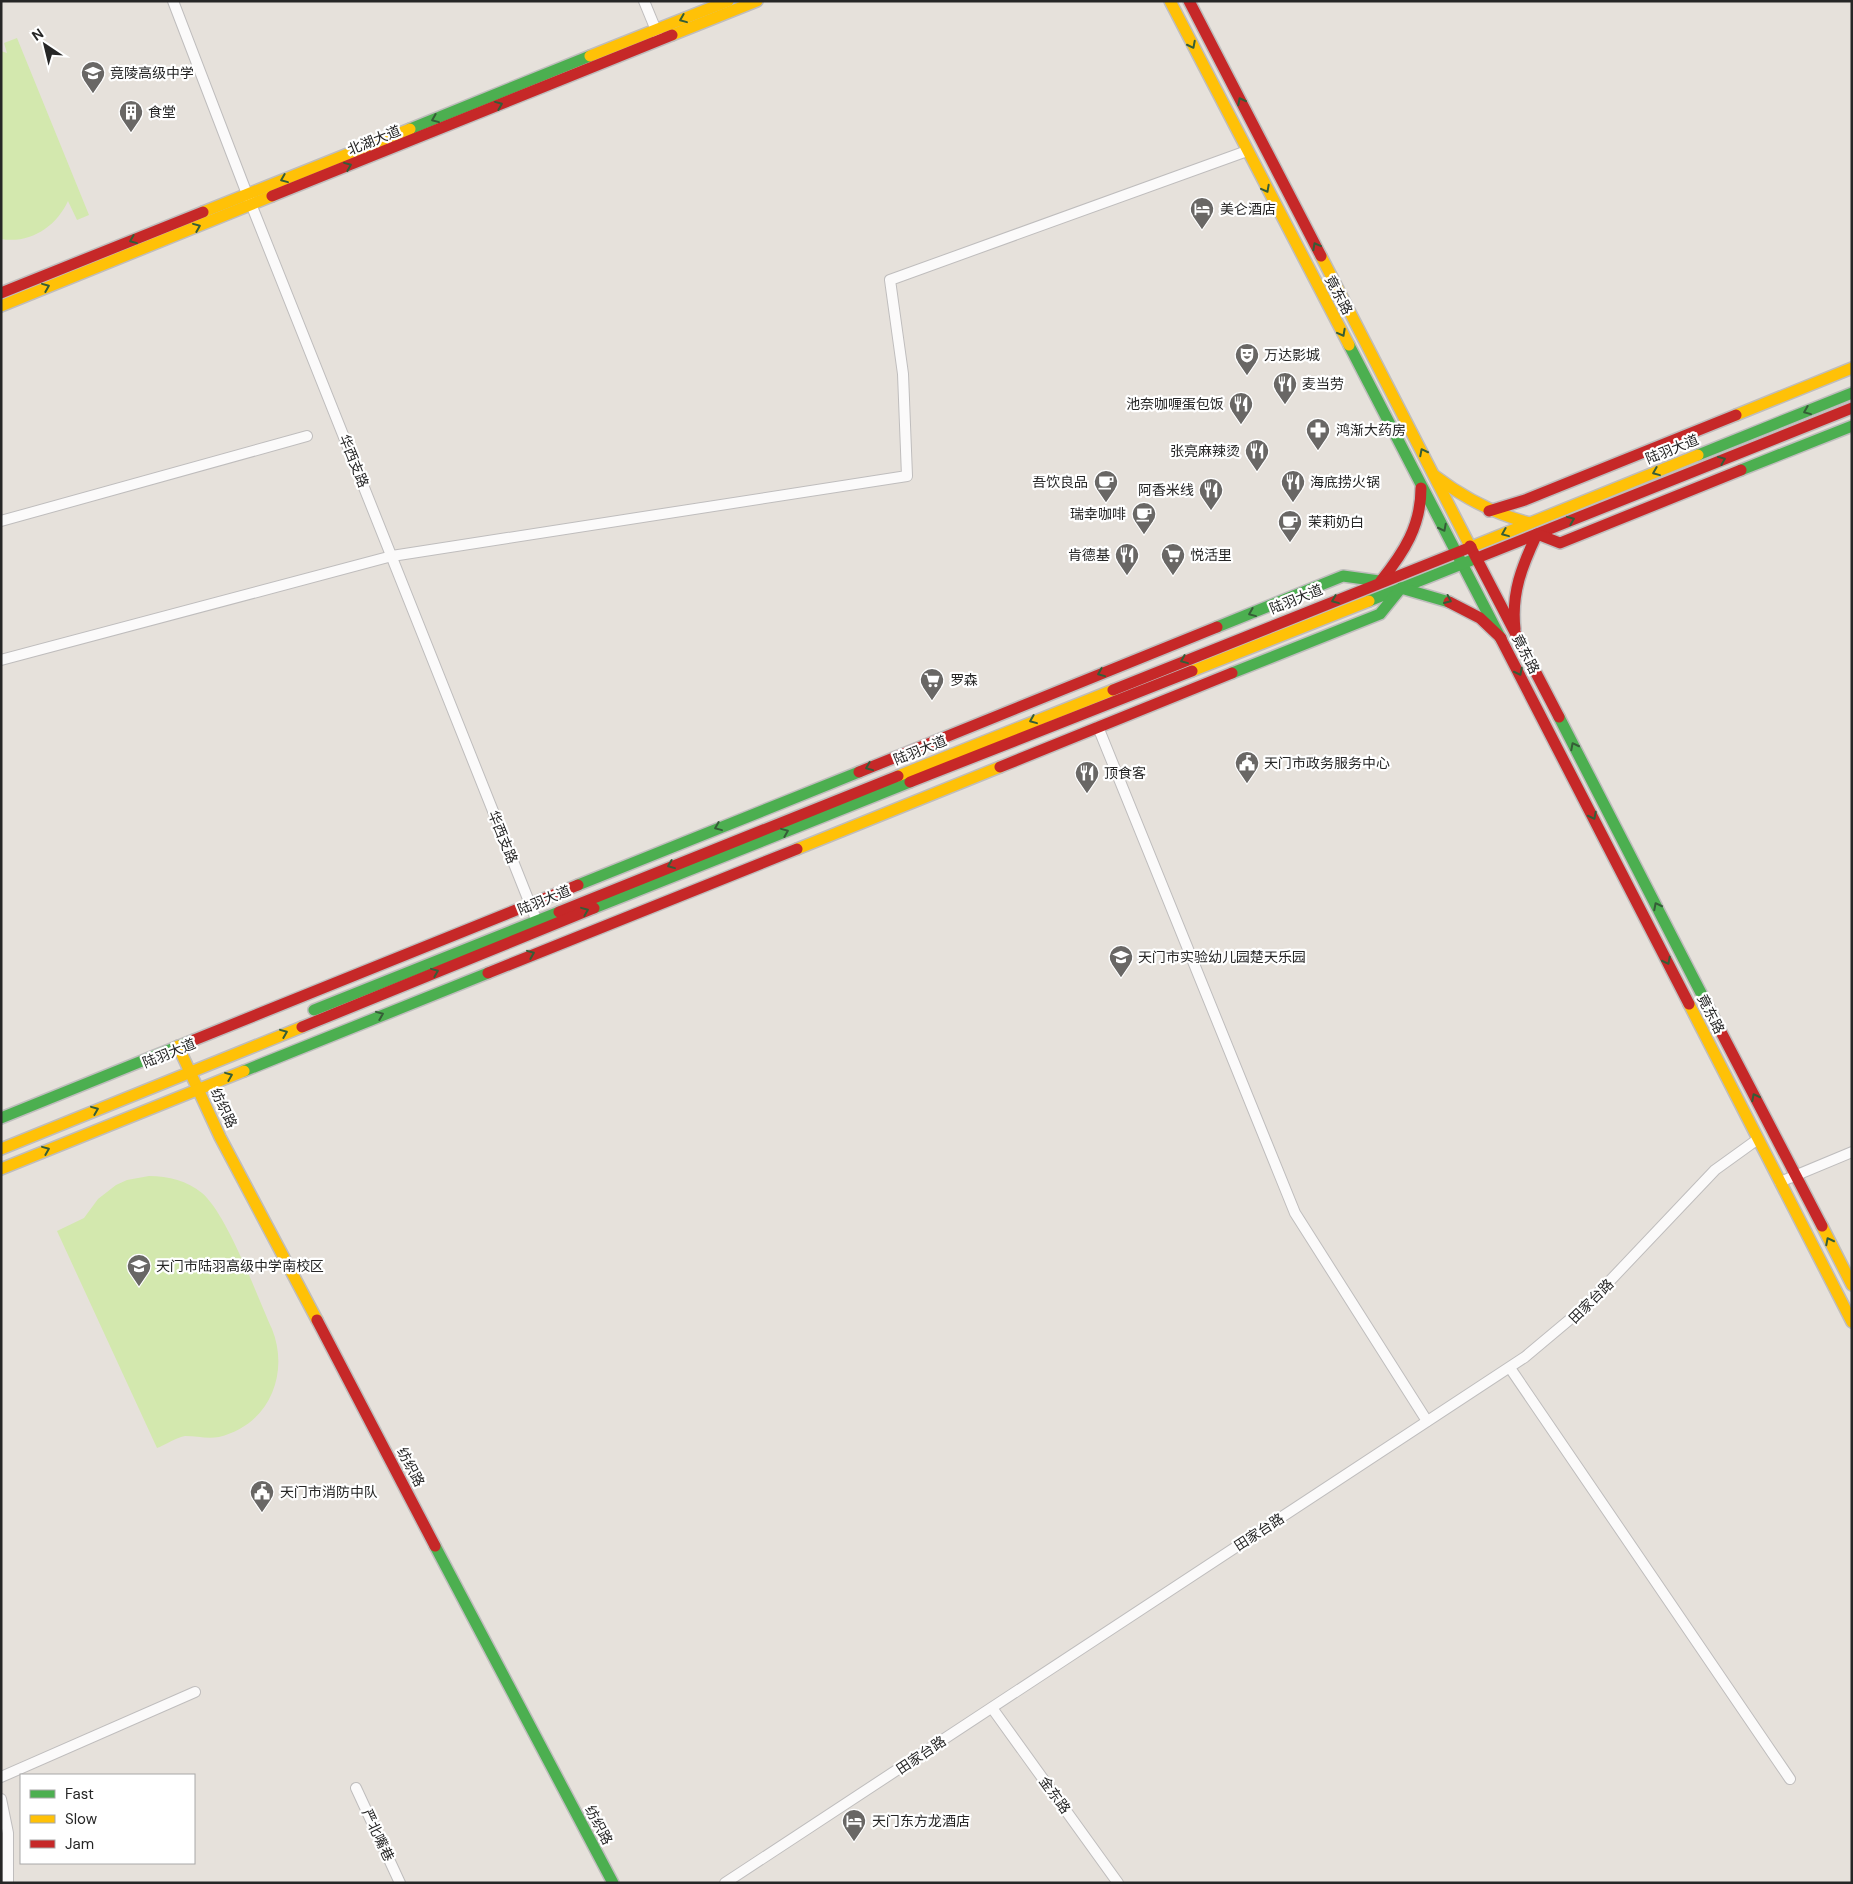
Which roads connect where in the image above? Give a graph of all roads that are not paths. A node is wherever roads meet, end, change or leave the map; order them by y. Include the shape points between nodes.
1 (173, 1) edge
2 (644, 1) edge
3 (728, 1) edge
4 (757, 1) edge
5 (1170, 1) edge
6 (1189, 1) edge
7 (658, 35) junction
8 (1247, 151) junction
9 (250, 200) junction
10 (1, 293) edge
11 (1, 306) edge
12 (1852, 368) edge
13 (1852, 392) edge
14 (1852, 408) edge
15 (1852, 426) edge
16 (306, 436) dead end
17 (1435, 476) junction
18 (1421, 484) junction
19 (1489, 511) junction
20 (1, 521) edge
21 (1531, 523) junction
22 (1537, 534) junction
23 (1471, 547) junction
24 (1456, 552) junction
25 (392, 556) junction
26 (1477, 558) junction
27 (1462, 564) junction
28 (1380, 582) junction
29 (1401, 588) junction
30 (1515, 632) junction
31 (1501, 638) junction
32 (1, 660) edge
33 (1098, 727) junction
34 (530, 903) junction
35 (536, 919) junction
36 (178, 1046) junction
37 (188, 1067) junction
38 (198, 1089) junction
39 (1, 1118) edge
40 (1, 1138) edge
41 (1758, 1139) junction
42 (1, 1149) edge
43 (1852, 1152) edge
44 (1, 1169) edge
45 (1796, 1176) junction
46 (1780, 1182) junction
47 (1852, 1284) edge
48 (1852, 1322) edge
49 (1510, 1368) junction
50 (1427, 1421) junction
51 (195, 1692) dead end
52 (992, 1708) junction
53 (1, 1777) edge
54 (1790, 1779) dead end
55 (356, 1788) dead end
56 (1, 1799) edge
57 (8, 1883) edge
58 (400, 1883) edge
59 (613, 1883) edge
60 (725, 1883) edge
61 (1118, 1883) edge

1 - 9 street, 华西支路
2 - 7 street
3 -> 7 main road, 北湖大道
4 - 7 main road, 北湖大道
5 -> 8 main road, 竟东路
17 -> 6 main road, 竟东路
7 - 9 main road, 北湖大道
8 -> 18 main road, 竟东路
8 - 25 street via 890,280 903,374 907,476
9 -> 10 main road, 北湖大道
11 -> 9 main road, 北湖大道
9 - 25 street, 华西支路
12 - 19 main road via 1525,500
13 -> 21 main road, 陆羽大道
22 -> 14 main road, 陆羽大道
15 - 22 main road via 1560,543
16 - 20 street
17 - 19 main road
17 - 23 main road, 竟东路
18 -> 24 main road, 竟东路
18 - 28 main road via 1423,504 1415,532 1402,555
19 - 21 main road
21 -> 23 main road, 陆羽大道
22 - 26 main road, 陆羽大道
22 - 30 main road via 1514,586
23 - 24 main road, 陆羽大道
23 - 26 main road, 竟东路
24 - 27 main road, 竟东路
24 - 28 main road, 陆羽大道
25 - 32 street
25 - 34 street, 华西支路
26 - 27 main road, 陆羽大道
26 - 30 main road, 竟东路
27 - 29 main road, 陆羽大道
27 - 31 main road, 竟东路
28 -> 34 main road via 1344,576
28 -> 35 main road, 陆羽大道
29 -> 31 main road via 1439,596 1467,609 1490,623
29 - 33 main road via 1380,614
37 -> 29 main road, 陆羽大道
45 -> 30 main road, 竟东路
31 -> 41 main road, 竟东路
38 -> 33 main road
33 - 50 street via 1295,1213
34 - 35 street, 华西支路
34 - 36 main road
35 - 37 main road, 陆羽大道
36 - 37 main road, 纺织路
36 - 39 main road
37 - 38 main road, 纺织路
37 - 40 main road, 陆羽大道
42 -> 37 main road, 陆羽大道
44 -> 38 main road
38 - 59 main road, 纺织路 via 220,1138
41 - 46 main road, 竟东路
41 - 49 street, 田家台路 via 1715,1170 1566,1326
43 - 45 street
45 - 46 street
47 -> 45 main road, 竟东路
46 - 48 main road, 竟东路
49 - 50 street, 田家台路
49 - 54 street
50 - 52 street, 田家台路
51 - 53 street
52 - 60 street, 田家台路
52 - 61 street, 金东路
55 - 58 street, 严北嘴巷
56 - 57 street via 8,1833

